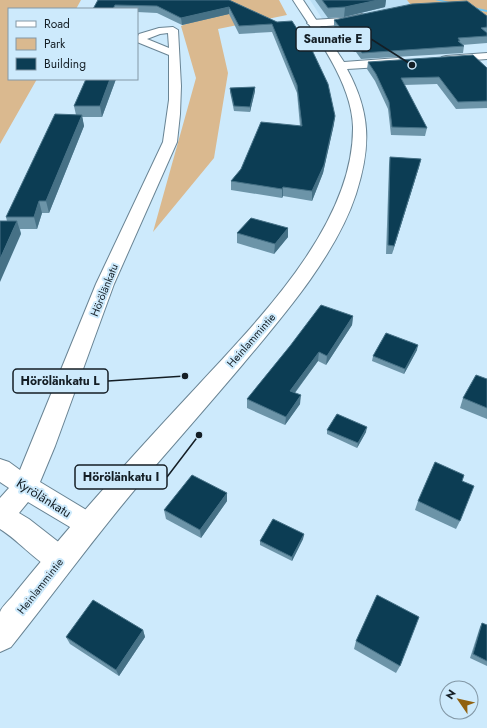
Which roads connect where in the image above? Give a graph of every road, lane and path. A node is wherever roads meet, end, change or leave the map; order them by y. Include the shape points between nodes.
1 (298, 0) edge
2 (374, 14) edge
3 (312, 23) junction
4 (175, 54) dead end
5 (487, 56) edge
6 (432, 60) edge
7 (408, 61) edge
8 (339, 66) junction
9 (0, 469) edge
10 (25, 486) junction
11 (0, 516) edge
12 (89, 525) junction
13 (60, 560) junction
14 (0, 636) edge

1 - 3 street, Heinlammintie
2 - 3 street via 344,21
3 - 8 street, Heinlammintie
4 - 10 street, Hörölänkatu via 175,113 170,142 105,284 44,446
5 - 6 street
7 - 8 street
8 - 12 street, Heinlammintie via 357,108 360,126 359,146 355,174 347,197 320,250 283,304
9 - 10 street, Kyrölänkatu
10 - 11 street, Hörölänkatu
10 - 12 street, Kyrölänkatu
11 - 13 street via 20,527
12 - 13 street, Heinlammintie
13 - 14 street, Heinlammintie

